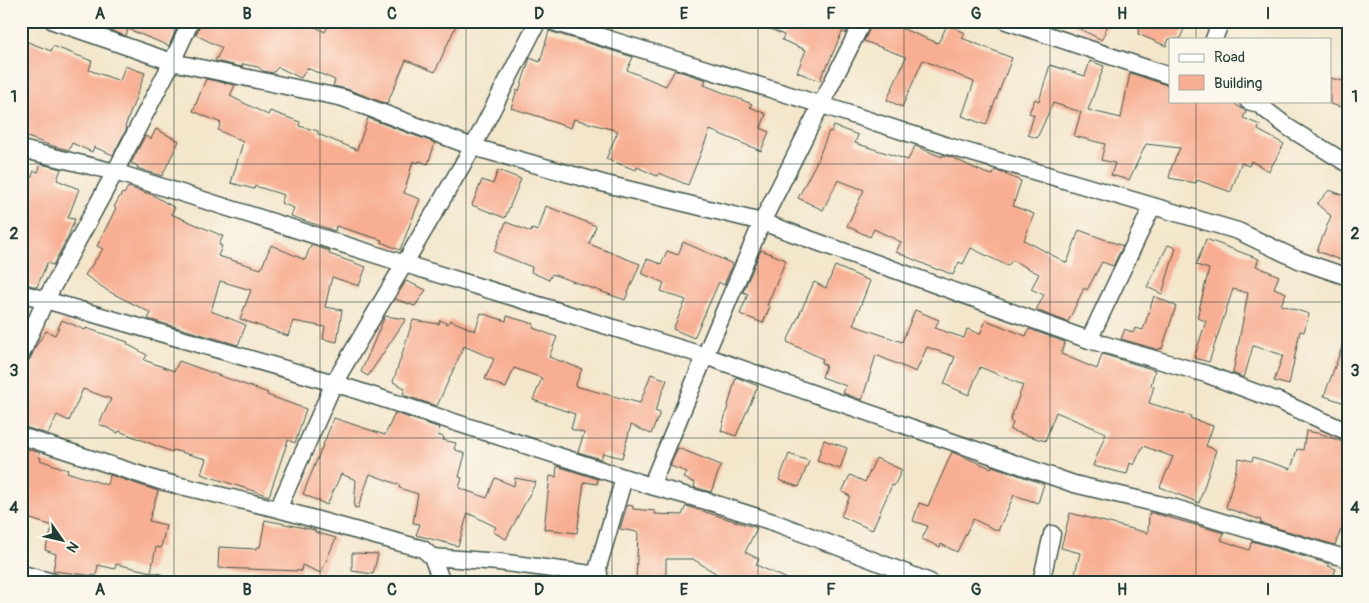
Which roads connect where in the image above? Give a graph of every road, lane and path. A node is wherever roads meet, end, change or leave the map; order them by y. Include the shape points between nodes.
1 (53, 21) edge
2 (191, 21) edge
3 (538, 21) edge
4 (550, 21) edge
5 (863, 21) edge
6 (1006, 21) edge
7 (1221, 21) edge
8 (1214, 38) edge
9 (172, 62) junction
10 (1169, 76) edge
11 (1251, 102) edge
12 (822, 105) junction
13 (473, 147) junction
14 (21, 149) edge
15 (1348, 164) edge
16 (115, 172) junction
17 (1152, 207) junction
18 (762, 222) junction
19 (405, 264) junction
20 (1348, 277) edge
21 (21, 293) edge
22 (45, 301) junction
23 (1089, 340) junction
24 (21, 355) edge
25 (705, 356) junction
26 (334, 383) junction
27 (1348, 432) edge
28 (21, 436) edge
29 (624, 478) junction
30 (651, 486) junction
31 (278, 509) junction
32 (1052, 534) dead end
33 (432, 557) junction
34 (1348, 559) edge
35 (21, 576) edge
36 (599, 578) edge
37 (53, 582) edge
38 (148, 582) edge
39 (157, 582) edge
40 (442, 582) edge
41 (930, 582) edge
42 (1041, 582) edge

1 - 9 street
2 - 9 street
3 - 13 street
4 - 12 street
5 - 12 street
6 - 10 street
7 - 8 street
9 - 13 street via 343,98
9 - 16 street
11 - 15 street
12 - 17 street
12 - 18 street
13 - 18 street
13 - 19 street
14 - 16 street
16 - 19 street
16 - 22 street
17 - 20 street via 1238,231 1301,261
17 - 23 street
18 - 23 street
18 - 25 street
19 - 25 street
19 - 26 street
21 - 22 street
22 - 24 street
22 - 26 street
23 - 27 street via 1206,374
25 - 30 street
25 - 34 street via 1074,484 1174,508
26 - 29 street
26 - 31 street
28 - 31 street via 160,481
29 - 30 street
29 - 36 street via 598,566
30 - 41 street via 776,523
31 - 33 street via 423,549
32 - 42 street
33 - 36 street via 499,562
33 - 40 street
35 - 37 street
38 - 39 street

